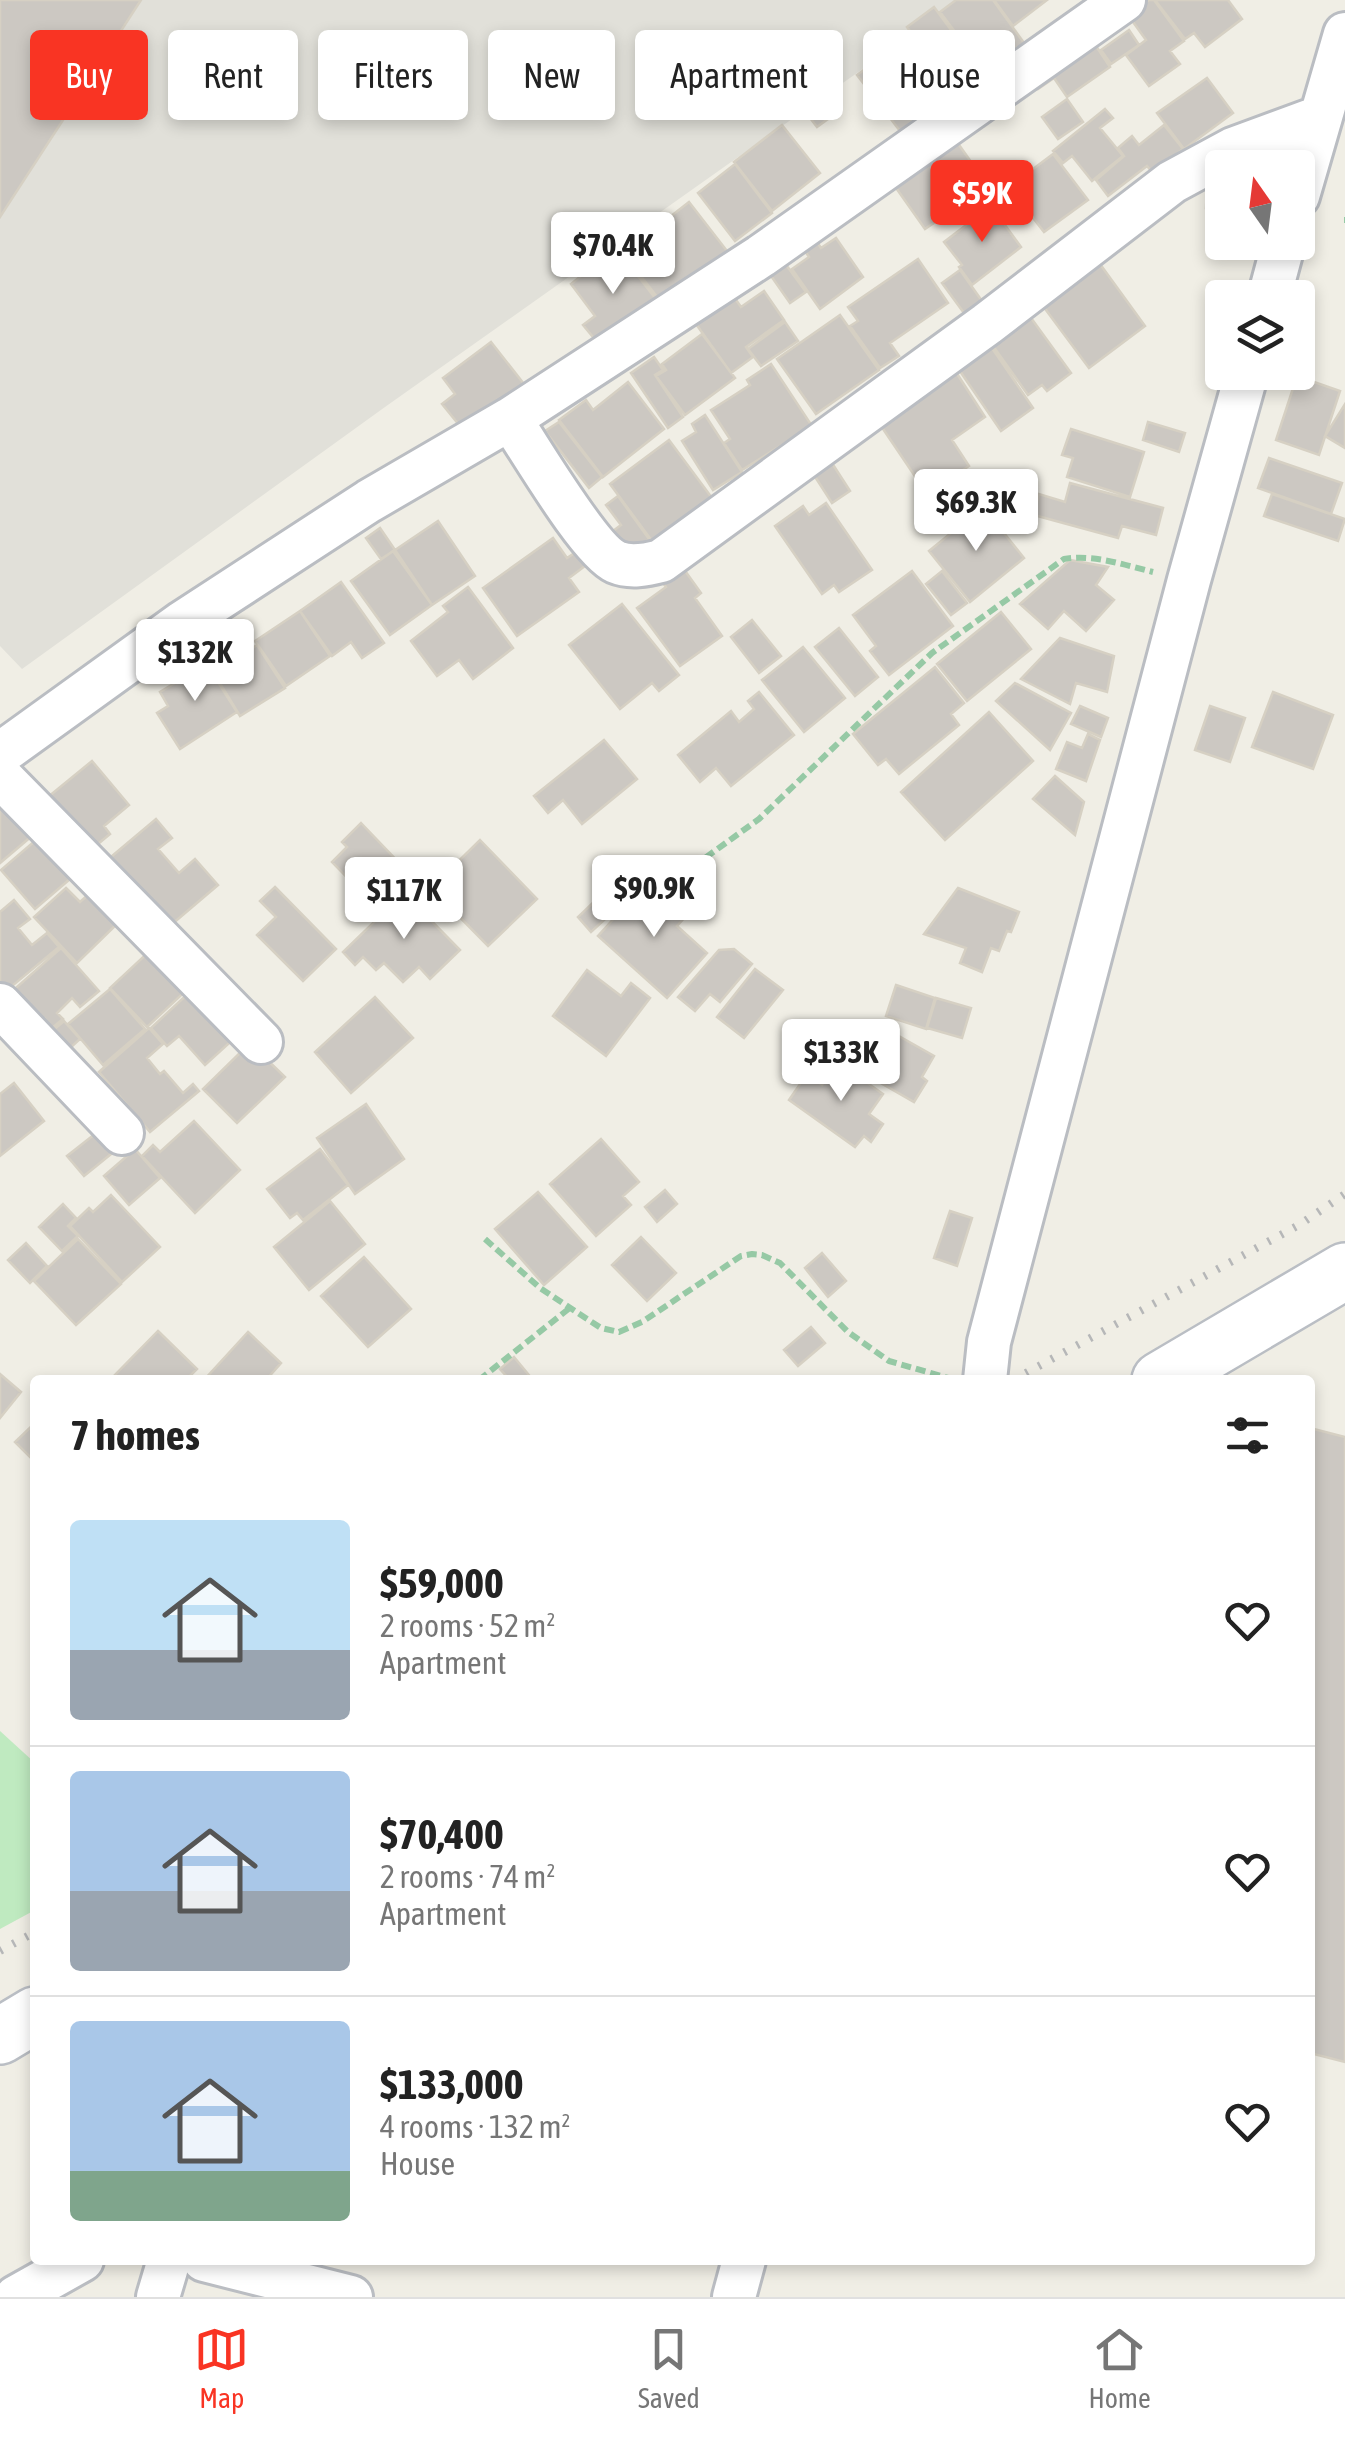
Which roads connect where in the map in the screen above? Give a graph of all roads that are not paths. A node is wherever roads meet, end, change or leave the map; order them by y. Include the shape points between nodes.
1 (1124, 0) edge
2 (1345, 34) edge
3 (1320, 117) junction
4 (1311, 150) edge
5 (1243, 390) edge
6 (510, 419) junction
7 (0, 754) edge
8 (0, 776) edge
9 (0, 1005) edge
10 (261, 1042) dead end
11 (122, 1133) dead end
12 (1345, 1271) edge
13 (986, 1375) edge
14 (1168, 1375) edge
15 (30, 2017) edge
16 (0, 2036) edge
17 (73, 2265) edge
18 (168, 2265) edge
19 (224, 2265) edge
20 (743, 2265) edge
21 (16, 2297) edge
22 (158, 2297) edge
23 (351, 2297) edge
24 (734, 2297) edge

1 - 6 street via 760,256
2 - 3 street
3 - 4 street
3 - 6 street via 1234,149 1172,182 661,562 615,562 592,543
5 - 13 street
6 - 7 street via 183,622
8 - 10 street
9 - 11 street
12 - 14 street
15 - 16 street
17 - 21 street
18 - 22 street
19 - 23 street
20 - 24 street

